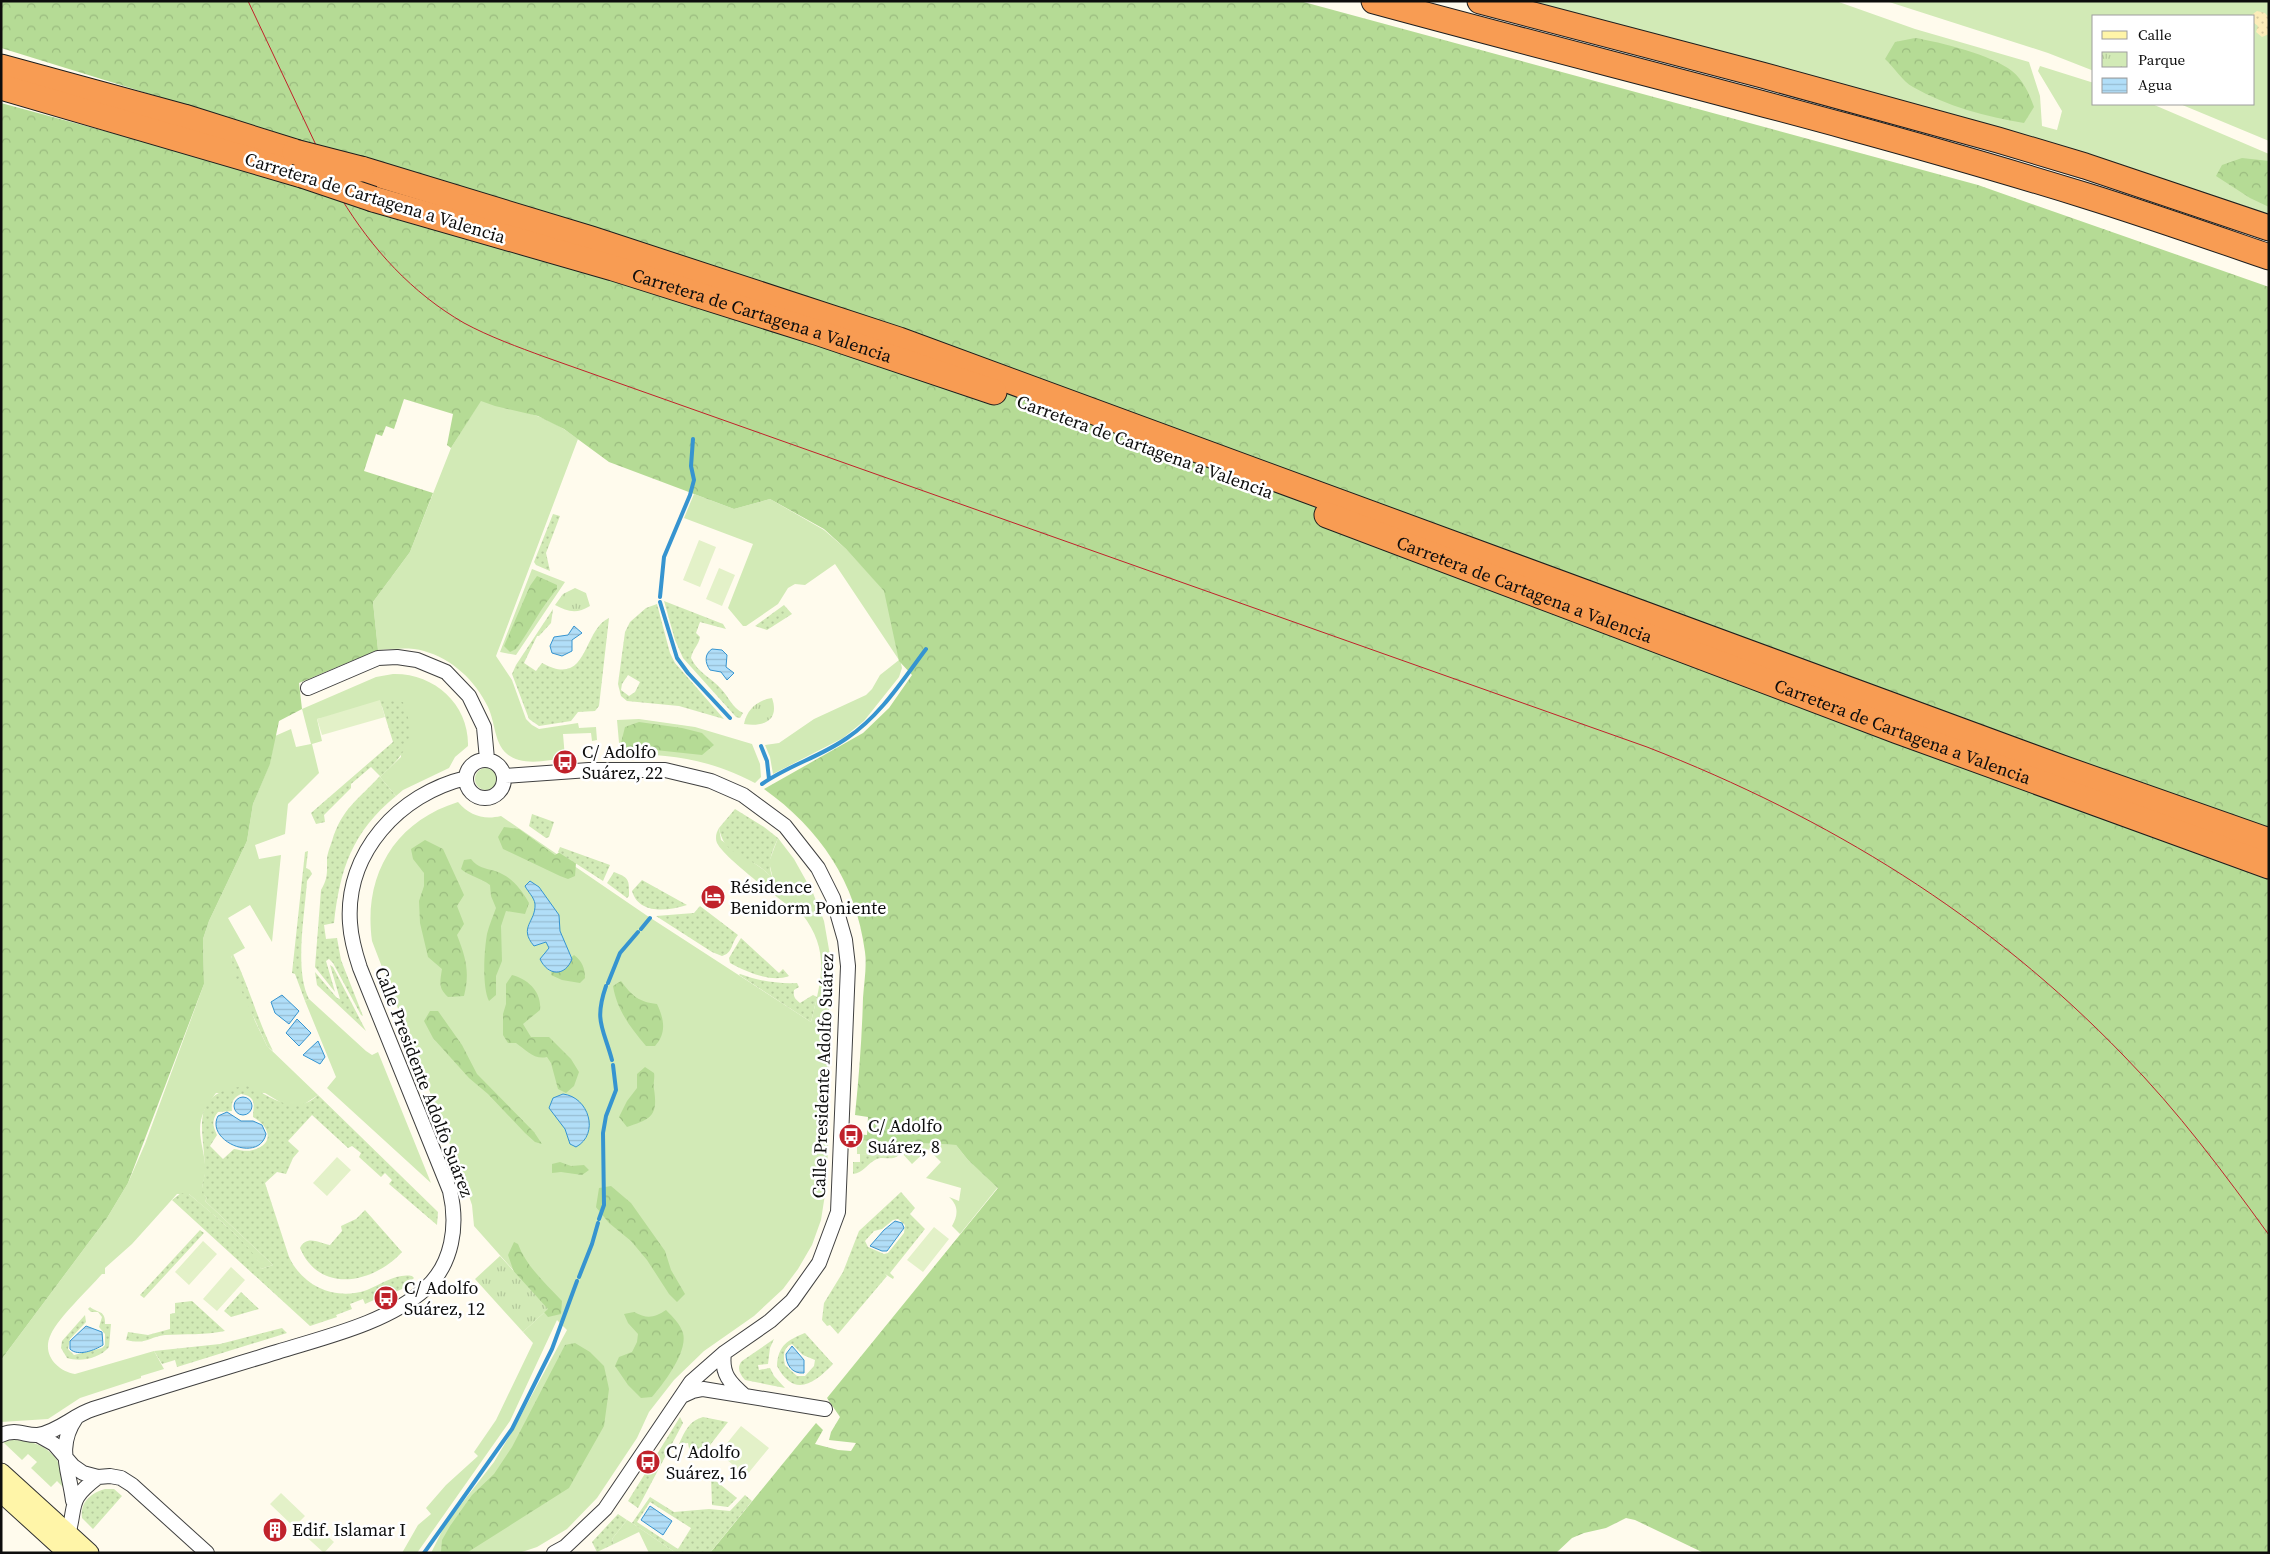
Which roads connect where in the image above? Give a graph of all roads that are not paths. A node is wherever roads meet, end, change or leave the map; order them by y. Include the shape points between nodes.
1 (1374, 1) edge
2 (1480, 1) edge
3 (1, 56) edge
4 (1, 67) edge
5 (1, 87) edge
6 (1, 96) edge
7 (184, 117) junction
8 (166, 135) junction
9 (298, 164) junction
10 (2269, 228) edge
11 (2269, 257) edge
12 (308, 688) dead end
13 (1978, 748) junction
14 (487, 759) junction
15 (505, 776) junction
16 (466, 778) junction
17 (2059, 778) junction
18 (2269, 840) edge
19 (2269, 866) edge
20 (724, 1353) junction
21 (682, 1396) junction
22 (745, 1396) junction
23 (825, 1409) dead end
24 (79, 1414) junction
25 (1, 1435) edge
26 (38, 1435) junction
27 (64, 1457) junction
28 (1, 1473) edge
29 (98, 1477) junction
30 (1, 1492) edge
31 (74, 1501) junction
32 (68, 1544) edge
33 (89, 1553) edge
34 (207, 1553) edge
35 (554, 1553) edge

1 - 11 highway via 2000,170
2 - 10 highway via 1998,140
3 - 7 highway
4 - 7 highway, Carretera de Cartagena a Valencia
5 - 8 highway, Carretera de Cartagena a Valencia
6 - 8 highway via 131,131
7 - 9 highway, Carretera de Cartagena a Valencia
8 - 9 highway, Carretera de Cartagena a Valencia
9 - 13 highway, Carretera de Cartagena a Valencia, bridge via 373,199 613,268 1002,394
9 - 13 highway, Carretera de Cartagena a Valencia, bridge via 361,169 591,239 899,340
12 - 14 street via 378,658 417,660 446,672 469,696 484,727
13 - 17 highway, Carretera de Cartagena a Valencia
14 - 15 street via 499,764
14 - 16 street via 470,766
15 - 16 street via 499,793 487,798 474,795
15 - 20 street, Calle Presidente Adolfo Suárez via 565,771 665,770 711,781 743,796 785,826 818,868 833,898 845,940 848,966 838,1212 819,1262 792,1301 770,1321
16 - 24 street, Calle Presidente Adolfo Suárez via 418,797 383,827 360,862 353,886 350,923 360,968 450,1191 454,1226 443,1266 416,1296 359,1325
17 - 18 highway, Carretera de Cartagena a Valencia
17 - 19 highway, Carretera de Cartagena a Valencia
20 - 21 street, Calle Presidente Adolfo Suárez via 702,1371
20 - 22 street via 725,1375 730,1384
21 - 22 street via 702,1389
21 - 35 street, Calle Presidente Adolfo Suárez via 605,1509 565,1547
22 - 23 street
24 - 26 street, Calle Presidente Adolfo Suárez
24 - 27 street via 68,1430
25 - 26 street via 22,1432
26 - 27 street via 54,1444
27 - 29 street via 83,1473
27 - 31 street
28 - 32 main road
29 - 31 street via 79,1492
29 - 34 street via 115,1477 132,1485
30 - 32 main road
31 - 32 street
32 - 33 main road

